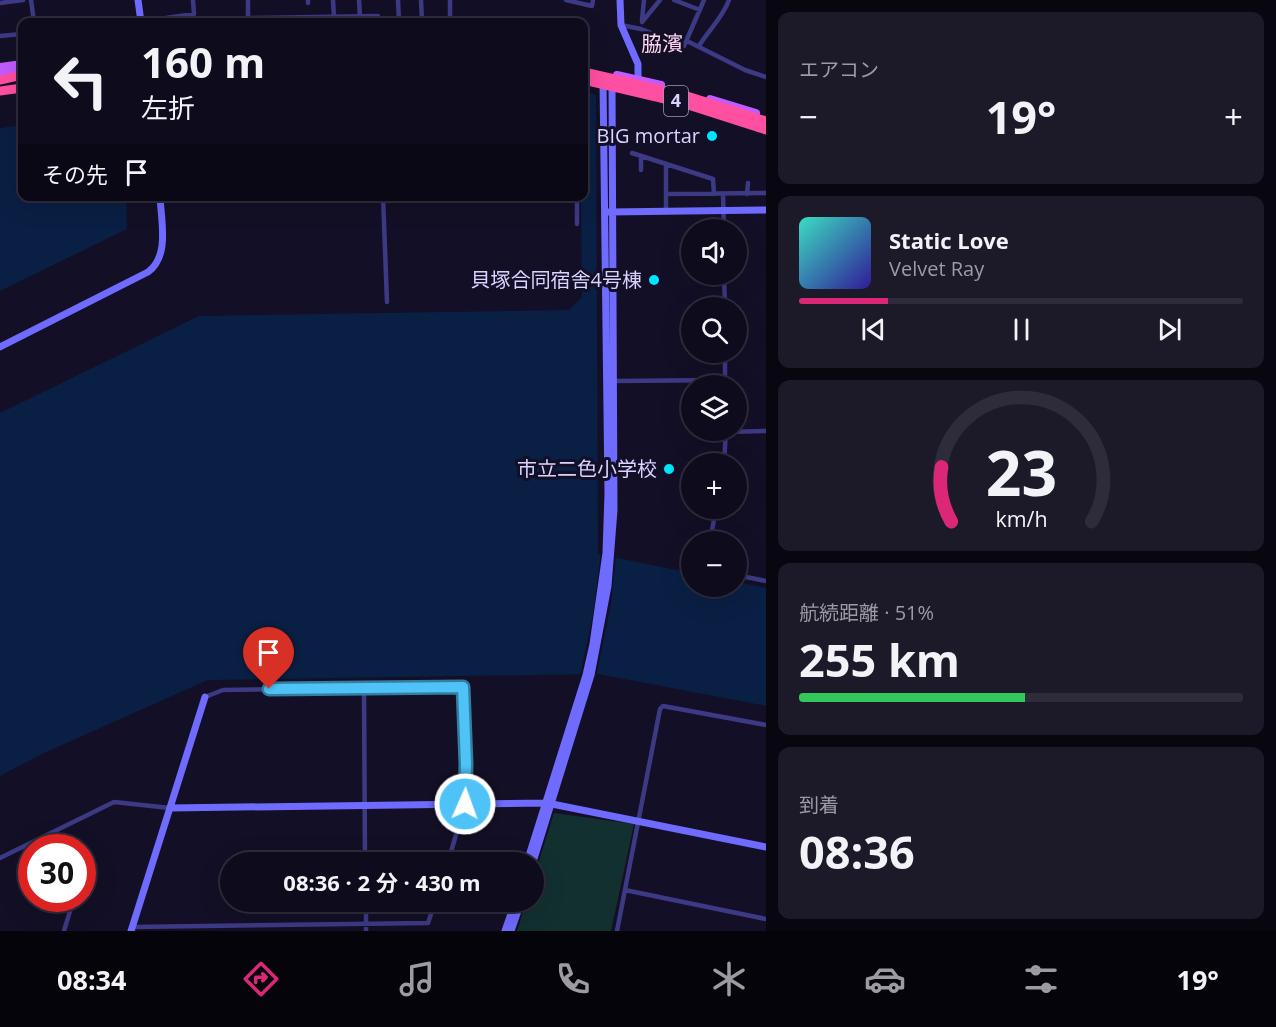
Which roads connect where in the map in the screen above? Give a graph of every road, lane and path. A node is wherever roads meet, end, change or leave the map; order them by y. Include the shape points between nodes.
1 (23, 0) edge
2 (31, 0) edge
3 (138, 0) edge
4 (193, 0) edge
5 (248, 0) edge
6 (333, 0) edge
7 (359, 0) edge
8 (398, 0) edge
9 (421, 0) edge
10 (450, 0) edge
11 (566, 0) edge
12 (593, 0) edge
13 (620, 0) edge
14 (644, 0) edge
15 (660, 0) edge
16 (674, 0) edge
17 (704, 0) edge
18 (729, 0) edge
19 (573, 1) edge
20 (0, 3) edge
21 (700, 10) junction
22 (378, 16) dead end
23 (334, 17) junction
24 (360, 17) junction
25 (33, 18) edge
26 (141, 18) edge
27 (166, 18) dead end
28 (399, 18) edge
29 (422, 18) edge
30 (450, 18) edge
31 (642, 22) junction
32 (621, 25) junction
33 (641, 29) junction
34 (18, 34) edge
35 (0, 36) edge
36 (687, 41) junction
37 (699, 46) junction
38 (18, 65) edge
39 (0, 67) edge
40 (588, 71) edge
41 (588, 71) edge
42 (604, 73) junction
43 (0, 74) edge
44 (18, 74) edge
45 (613, 74) junction
46 (18, 75) edge
47 (766, 78) edge
48 (638, 79) junction
49 (18, 80) edge
50 (0, 82) edge
51 (588, 83) edge
52 (588, 83) edge
53 (607, 89) junction
54 (18, 91) edge
55 (0, 93) edge
56 (766, 119) edge
57 (766, 131) edge
58 (632, 153) dead end
59 (641, 157) junction
60 (666, 165) junction
61 (641, 170) dead end
62 (748, 183) dead end
63 (766, 193) edge
64 (666, 194) junction
65 (714, 194) junction
66 (723, 194) junction
67 (747, 194) junction
68 (160, 201) edge
69 (384, 201) edge
70 (577, 201) edge
71 (766, 210) edge
72 (666, 211) junction
73 (724, 211) junction
74 (607, 212) junction
75 (724, 219) edge
76 (577, 224) dead end
77 (387, 302) dead end
78 (0, 347) edge
79 (614, 381) junction
80 (681, 382) edge
81 (747, 431) edge
82 (766, 431) edge
83 (609, 554) junction
84 (747, 577) edge
85 (766, 580) edge
86 (364, 688) junction
87 (205, 697) joint
88 (766, 725) edge
89 (465, 804) junction
90 (549, 804) junction
91 (364, 806) junction
92 (170, 808) junction
93 (638, 822) junction
94 (55, 831) junction
95 (56, 834) edge
96 (766, 847) edge
97 (365, 852) edge
98 (451, 852) edge
99 (531, 852) edge
100 (536, 852) edge
101 (0, 858) edge
102 (625, 891) junction
103 (70, 912) edge
104 (366, 912) edge
105 (432, 912) edge
106 (512, 912) edge
107 (518, 912) edge
108 (766, 919) edge
109 (366, 924) junction
110 (132, 929) edge
111 (64, 931) edge
112 (366, 931) edge
113 (505, 931) edge
114 (512, 931) edge
115 (617, 931) edge

1 - 20 street
2 - 25 street
3 - 26 street
4 - 27 street via 194,14
5 - 23 street via 248,18
6 - 23 street
7 - 24 street
8 - 28 street
9 - 29 street
10 - 30 street
11 - 19 street
12 - 19 street via 592,6
13 - 32 street
14 - 31 street
15 - 31 street
16 - 21 street
17 - 21 street
18 - 37 street
21 - 36 street
22 - 24 street
23 - 24 street
31 - 33 street
32 - 33 street
32 - 48 street via 638,64
33 - 36 street via 684,46
34 - 35 street
36 - 37 street
37 - 47 street
38 - 39 main road
40 - 42 main road
41 - 56 highway, 4, bridge
42 - 45 main road
42 - 53 street
43 - 44 main road
45 - 48 main road
45 - 53 street
46 - 50 highway
48 - 56 main road
49 - 50 highway
51 - 53 main road
52 - 57 highway, 4, bridge via 682,103
53 - 57 main road
53 - 74 street
54 - 55 highway
58 - 59 street
59 - 60 street
59 - 61 street
60 - 64 street
60 - 65 street via 713,179
62 - 67 street
63 - 67 street
64 - 65 street
64 - 72 street
65 - 66 street
66 - 67 street
66 - 73 street
68 - 78 street via 162,253 156,266
69 - 77 street
70 - 76 street
71 - 73 street
72 - 73 street
72 - 74 street
73 - 75 street
74 - 79 street
74 - 83 street
79 - 80 street
79 - 83 street via 614,510
81 - 82 street
83 - 90 street via 588,675
84 - 85 street
86 - 87 street via 223,690
86 - 89 street via 463,687
86 - 91 street
87 - 92 street
88 - 93 street via 663,706
89 - 90 street
89 - 91 street
89 - 98 street
90 - 93 street
90 - 99 street
90 - 100 street
91 - 92 street
91 - 97 street
92 - 94 street via 114,802
92 - 110 street
93 - 96 street
93 - 102 street
94 - 95 street
94 - 101 street
102 - 108 street
102 - 115 street
103 - 111 street
104 - 109 street
105 - 109 street via 428,922
106 - 113 street
107 - 114 street
109 - 110 street
109 - 112 street

